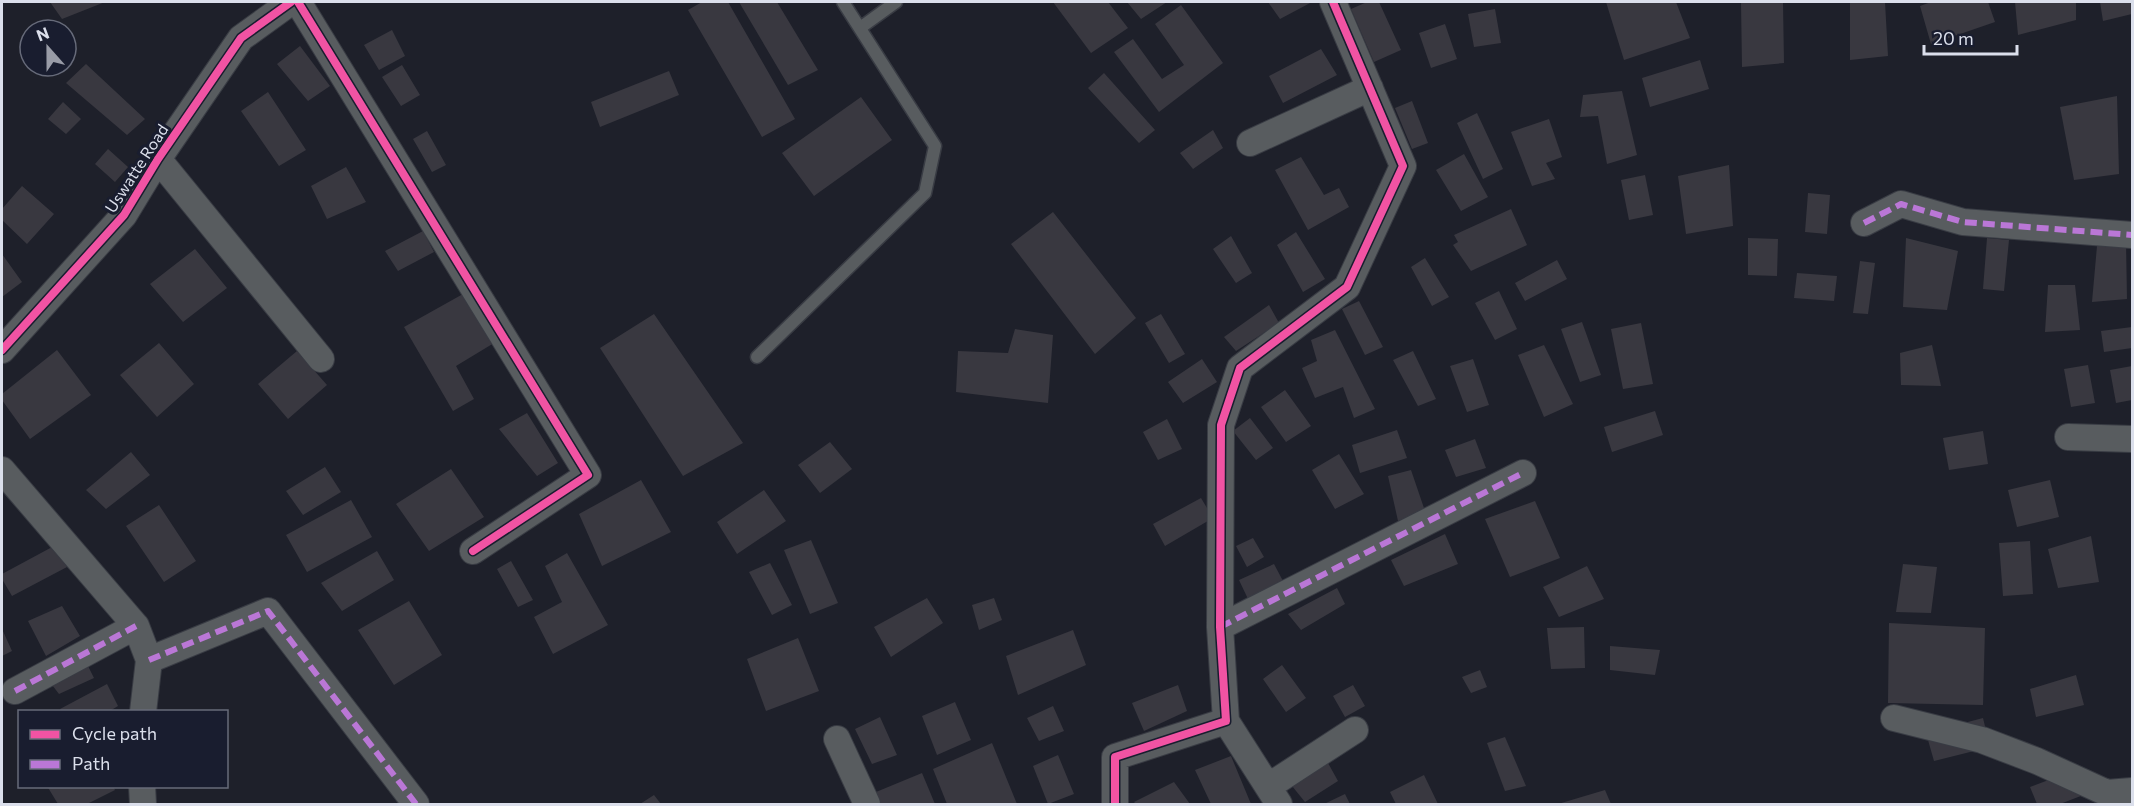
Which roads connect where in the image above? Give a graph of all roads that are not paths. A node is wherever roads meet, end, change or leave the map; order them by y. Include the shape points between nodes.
1 (291, 2) edge
2 (298, 2) edge
3 (843, 2) edge
4 (896, 2) edge
5 (1333, 2) edge
6 (860, 28) junction
7 (1370, 88) junction
8 (1250, 143) dead end
9 (158, 159) junction
10 (1864, 224) dead end
11 (2133, 235) edge
12 (2, 350) edge
13 (757, 357) dead end
14 (321, 359) dead end
15 (2068, 437) dead end
16 (2133, 440) edge
17 (2, 470) edge
18 (1522, 473) dead end
19 (473, 551) dead end
20 (136, 626) junction
21 (1220, 627) junction
22 (149, 660) junction
23 (15, 691) dead end
24 (143, 710) edge
25 (1894, 718) dead end
26 (1226, 721) junction
27 (1355, 730) dead end
28 (837, 739) dead end
29 (142, 788) edge
30 (2133, 791) edge
31 (1274, 795) edge
32 (143, 804) edge
33 (417, 804) edge
34 (867, 804) edge
35 (1116, 804) edge

1 - 9 street, Uswatte Road via 241,38
2 - 19 street via 588,475
3 - 6 lane
4 - 6 lane
5 - 7 street
6 - 13 lane via 935,146 925,193
7 - 8 street
7 - 21 street via 1402,166 1347,287 1240,368 1221,425
9 - 12 street, Uswatte Road via 124,215
9 - 14 street
10 - 11 street via 1901,204 1963,222
15 - 16 street
17 - 20 street
18 - 21 street
20 - 22 street
20 - 23 street
21 - 26 street
22 - 24 street
22 - 33 street via 268,611
25 - 30 street via 1982,740 2107,793
26 - 31 street
26 - 35 street via 1115,757
27 - 31 street
28 - 34 street
29 - 32 street

